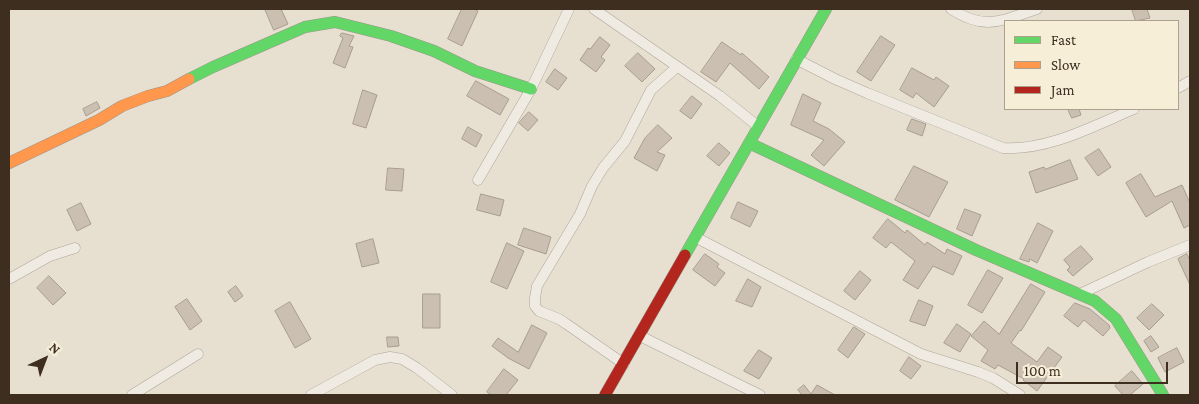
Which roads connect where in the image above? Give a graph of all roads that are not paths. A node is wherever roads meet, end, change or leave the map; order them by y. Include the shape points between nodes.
1 (569, 9) edge
2 (594, 9) edge
3 (826, 9) edge
4 (950, 9) edge
5 (1037, 9) edge
6 (796, 59) junction
7 (677, 67) junction
8 (1190, 81) edge
9 (1179, 87) edge
10 (531, 89) junction
11 (1132, 110) edge
12 (759, 127) junction
13 (749, 143) junction
14 (9, 163) edge
15 (478, 180) dead end
16 (695, 237) junction
17 (1190, 245) edge
18 (75, 248) dead end
19 (9, 279) edge
20 (1080, 294) junction
21 (640, 336) junction
22 (198, 354) dead end
23 (624, 364) junction
24 (132, 395) edge
25 (311, 395) edge
26 (452, 395) edge
27 (605, 395) edge
28 (760, 395) edge
29 (1020, 395) edge
30 (1163, 395) edge

1 - 10 street
2 - 7 street
3 - 6 street
4 - 5 street via 986,23
6 - 11 street via 867,93 1003,148 1035,147
6 - 12 street
7 - 12 street
7 - 23 street via 648,95 625,141 603,168 580,214 542,275 534,298 539,311 568,325
8 - 9 street
10 - 14 street via 475,71 434,51 391,36 346,24 322,23 305,27 213,67 167,91 122,106
10 - 15 street
12 - 13 street
13 - 16 street
13 - 20 street via 976,250
16 - 21 street
16 - 29 street via 921,354 993,378
17 - 20 street
18 - 19 street via 50,256
20 - 30 street via 1095,301 1116,320
21 - 23 street
21 - 28 street
22 - 24 street
23 - 27 street
25 - 26 street via 375,360 390,357 417,368

